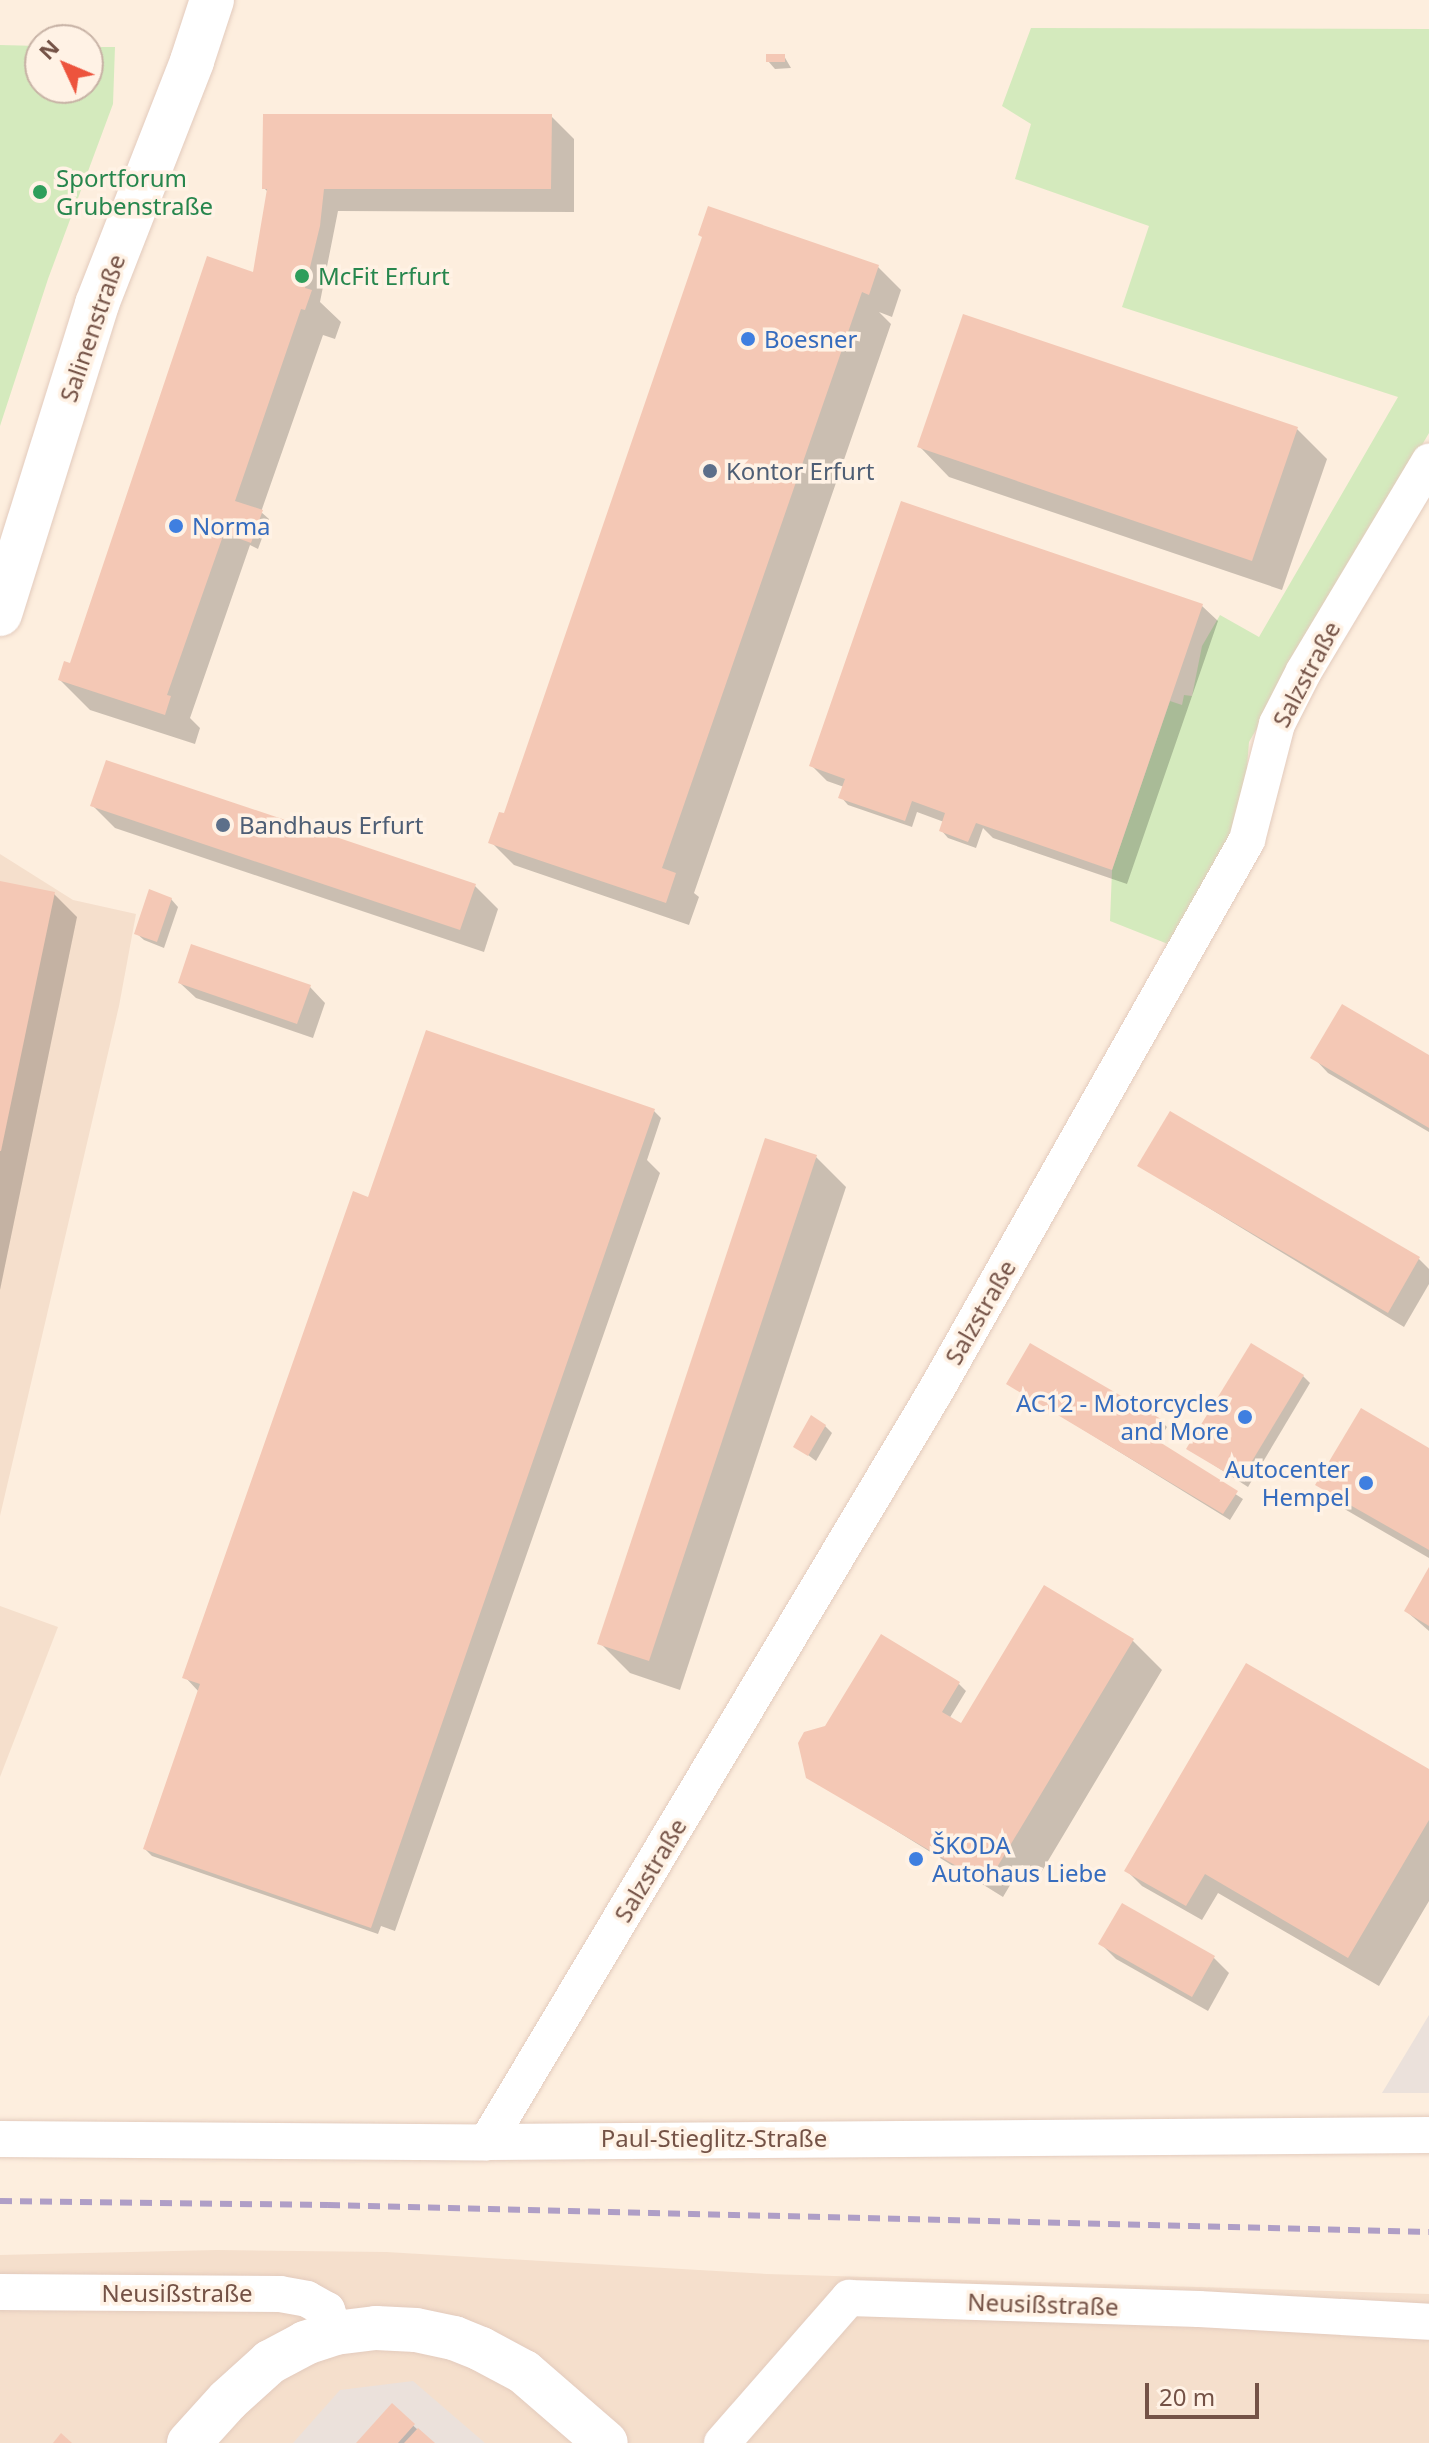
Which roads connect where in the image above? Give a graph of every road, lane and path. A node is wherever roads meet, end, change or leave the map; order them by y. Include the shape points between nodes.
1 (212, 0) edge
2 (1429, 462) edge
3 (0, 614) edge
4 (1429, 2135) edge
5 (0, 2139) edge
6 (487, 2142) junction
7 (0, 2292) edge
8 (1429, 2322) edge
9 (335, 2333) junction
10 (189, 2443) edge
11 (606, 2443) edge
12 (722, 2443) edge

1 - 3 street, Salinenstraße via 97,304
2 - 6 street, Salzstraße via 1277,724 1247,840 935,1392
4 - 6 street, Paul-Stieglitz-Straße
5 - 6 street, Paul-Stieglitz-Straße
7 - 9 street, Neusißstraße via 280,2294 327,2310
8 - 12 street, Neusißstraße via 849,2298
9 - 10 street via 270,2362
9 - 11 street via 376,2328 454,2338 524,2372

